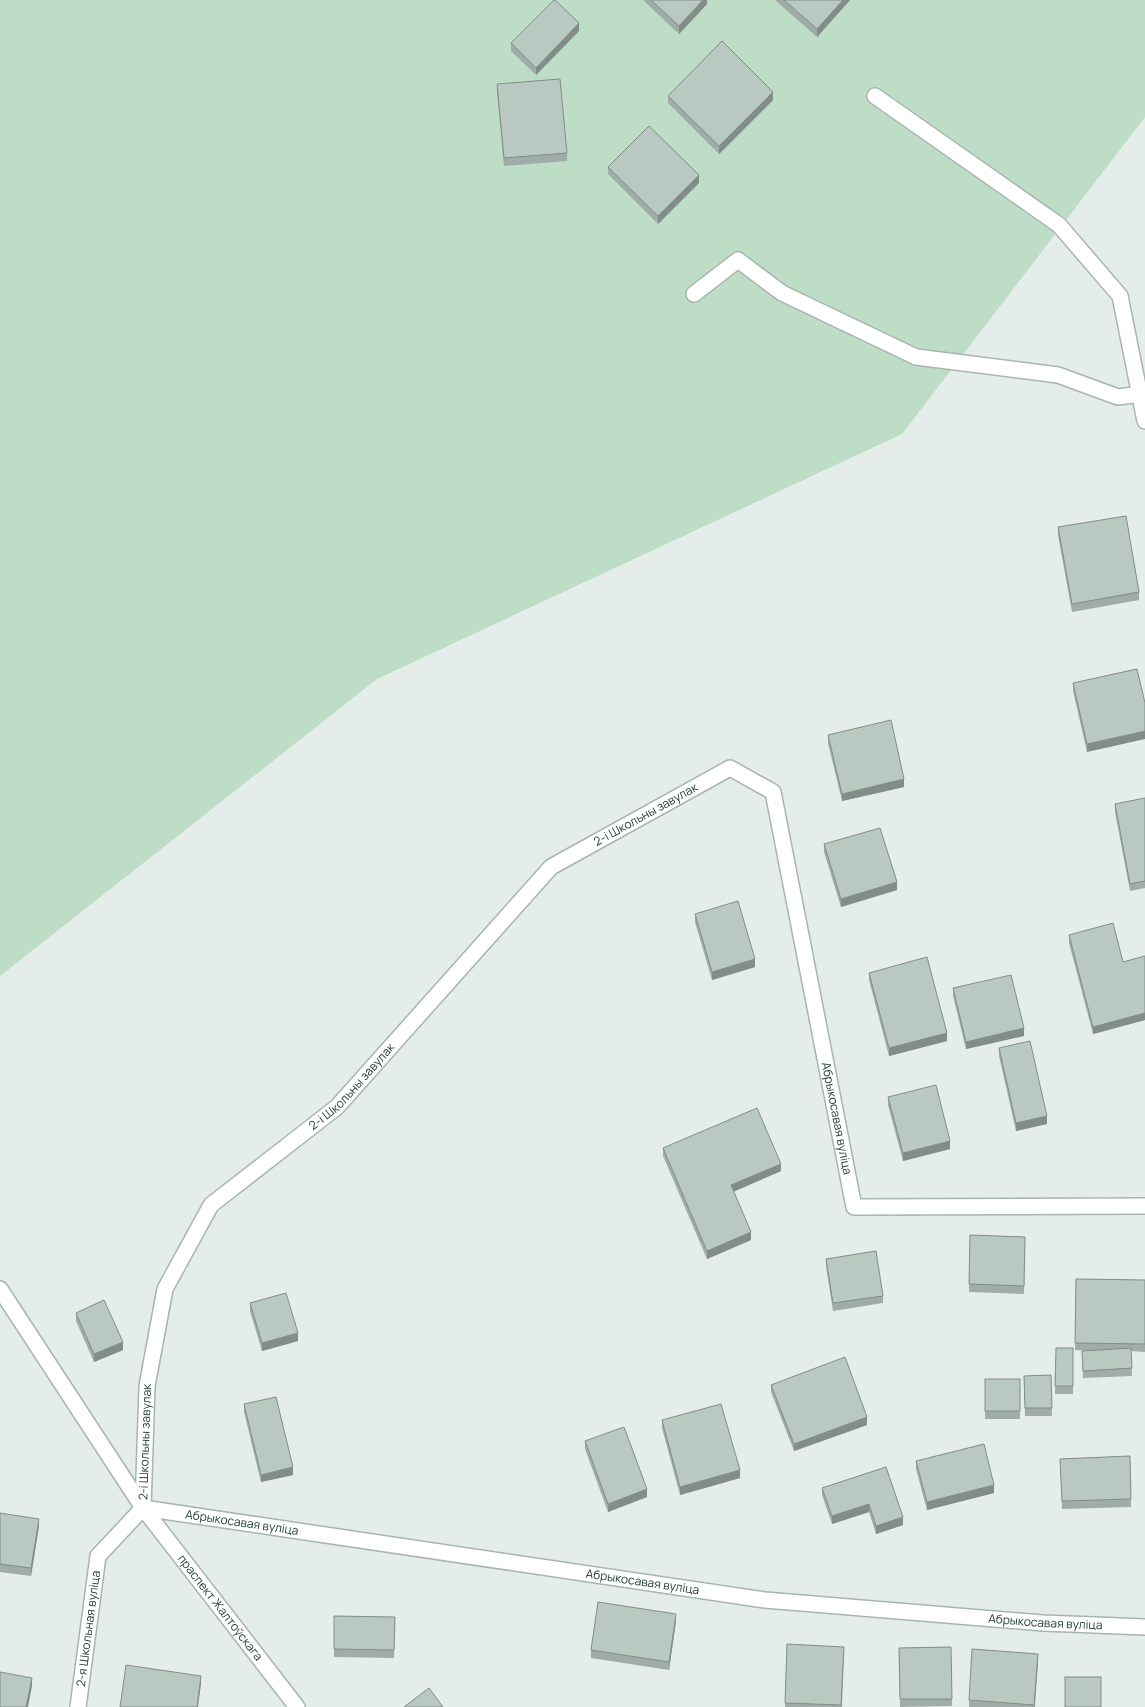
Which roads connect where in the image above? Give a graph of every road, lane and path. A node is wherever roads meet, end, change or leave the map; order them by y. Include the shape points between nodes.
1 (875, 96) dead end
2 (694, 294) dead end
3 (1140, 394) junction
4 (1145, 421) edge
5 (730, 768) joint
6 (1145, 1206) edge
7 (0, 1289) edge
8 (143, 1508) junction
9 (1145, 1627) edge
10 (78, 1707) edge
11 (297, 1707) edge

1 - 3 street via 1059,225 1120,296
2 - 3 street via 738,260 782,293 916,357 1058,375 1118,398
3 - 4 street
5 - 6 street, Абрыкосавая вуліца via 773,792 854,1207
5 - 8 street, 2-і Школьны завулак via 550,867 337,1107 211,1205 165,1289 147,1386
7 - 8 street, праспект Жалтоўскага
8 - 9 street, Абрыкосавая вуліца via 765,1600 1043,1623
8 - 10 street, 2-я Школьная вуліца via 98,1556
8 - 11 street, праспект Жалтоўскага

